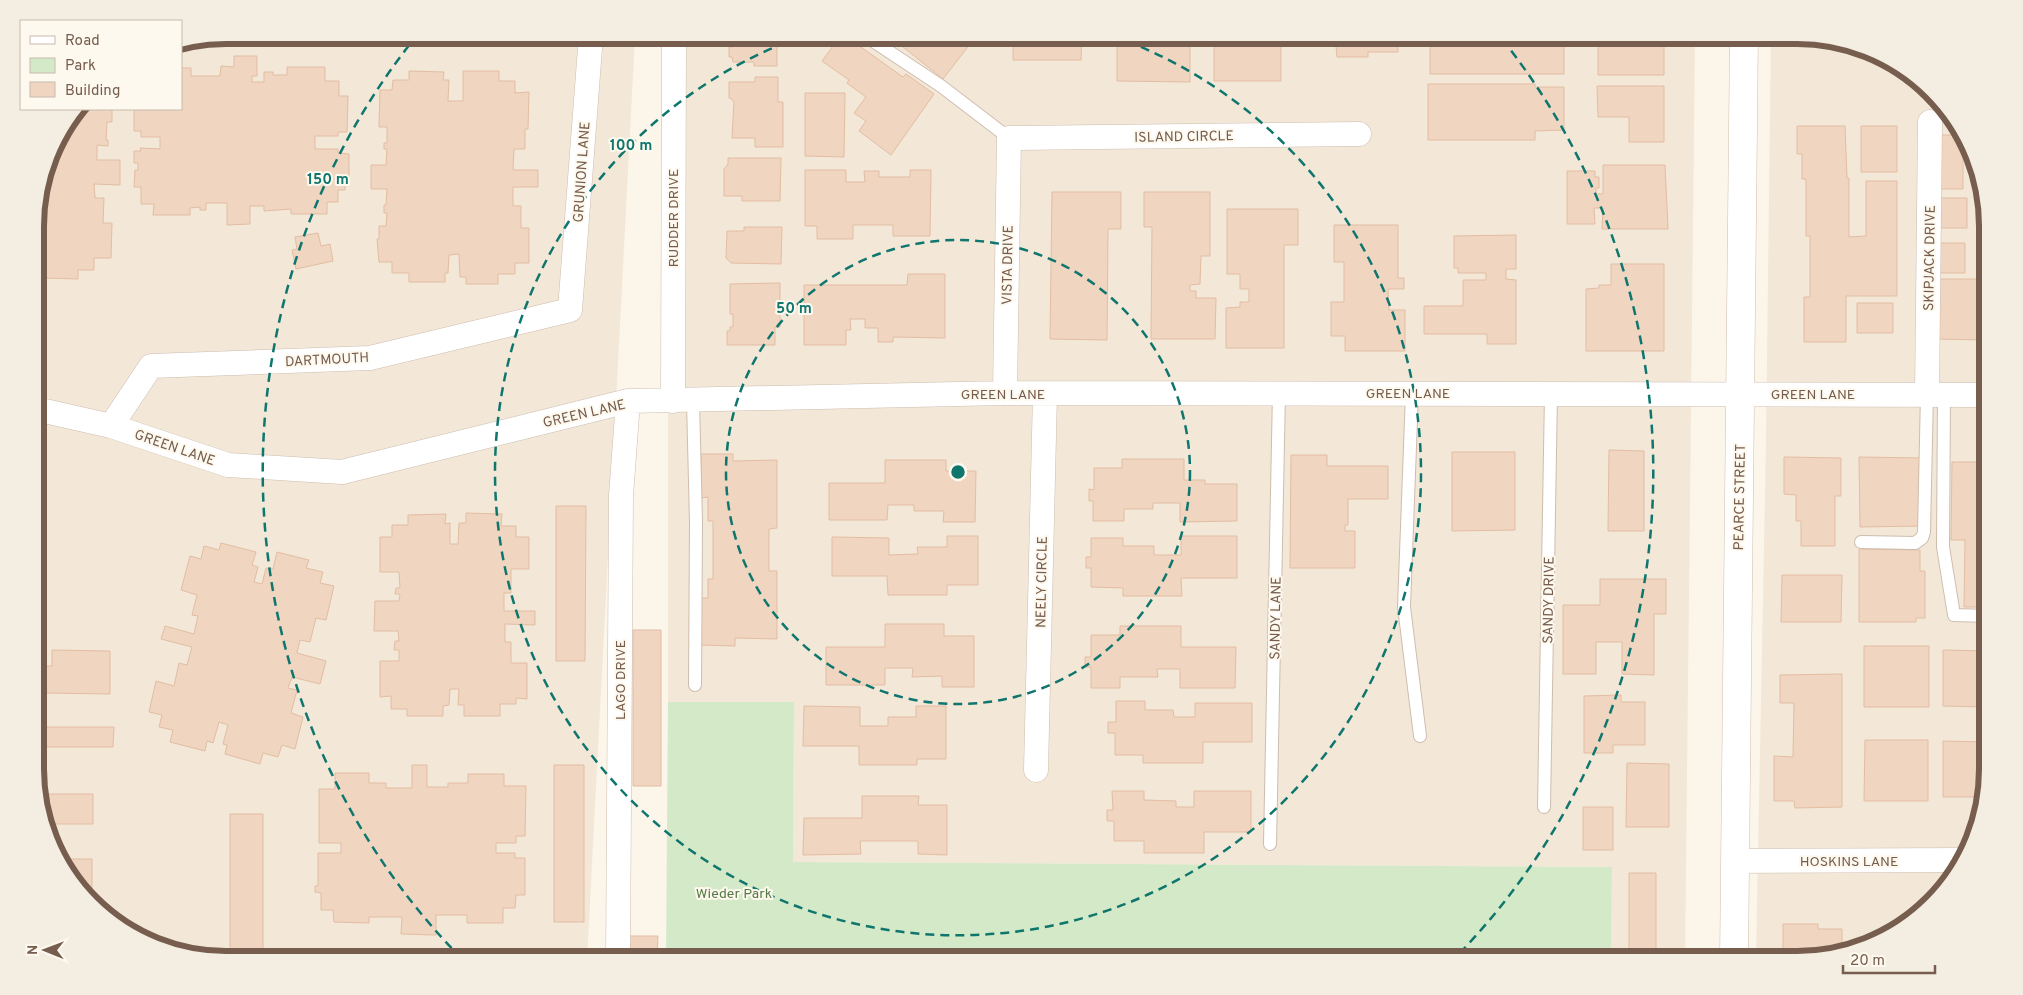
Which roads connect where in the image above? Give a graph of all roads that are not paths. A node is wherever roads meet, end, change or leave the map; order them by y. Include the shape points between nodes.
1 (590, 44) edge
2 (674, 44) edge
3 (878, 44) edge
4 (1744, 44) edge
5 (1930, 122) dead end
6 (1359, 134) dead end
7 (1009, 138) junction
8 (570, 310) joint
9 (1279, 392) junction
10 (1005, 393) junction
11 (1412, 393) junction
12 (1552, 393) junction
13 (1045, 394) junction
14 (1740, 394) junction
15 (1936, 394) junction
16 (1979, 395) edge
17 (628, 401) junction
18 (683, 401) junction
19 (44, 411) edge
20 (111, 426) junction
21 (1861, 542) dead end
22 (1979, 616) edge
23 (696, 685) dead end
24 (1420, 736) dead end
25 (1036, 770) dead end
26 (1544, 808) dead end
27 (1270, 844) dead end
28 (1955, 860) edge
29 (1734, 862) junction
30 (618, 951) edge
31 (1734, 951) edge

1 - 8 street, GRUNION LANE
2 - 18 street, RUDDER DRIVE
3 - 7 lane via 941,86
4 - 14 street, PEARCE STREET
5 - 15 street, SKIPJACK DRIVE
6 - 7 street, ISLAND CIRCLE
7 - 10 street, VISTA DRIVE
8 - 20 street, DARTMOUTH via 370,358 151,366
9 - 11 street, GREEN LANE
9 - 13 street, GREEN LANE
9 - 27 lane, SANDY LANE
10 - 13 street, GREEN LANE
10 - 18 street, GREEN LANE
11 - 12 street, GREEN LANE
11 - 24 lane via 1404,607
12 - 14 street, GREEN LANE
12 - 26 lane, SANDY DRIVE
13 - 25 street, NEELY CIRCLE
14 - 15 street, GREEN LANE
14 - 29 street, PEARCE STREET
15 - 16 street, GREEN LANE
15 - 21 lane via 1922,538 1915,542
15 - 22 lane via 1944,547 1954,615
17 - 18 street, GREEN LANE
17 - 20 street, GREEN LANE via 342,472 228,465
17 - 30 street, LAGO DRIVE via 621,496
18 - 23 lane via 696,522
19 - 20 street, GREEN LANE
28 - 29 street, HOSKINS LANE
29 - 31 street, PEARCE STREET

